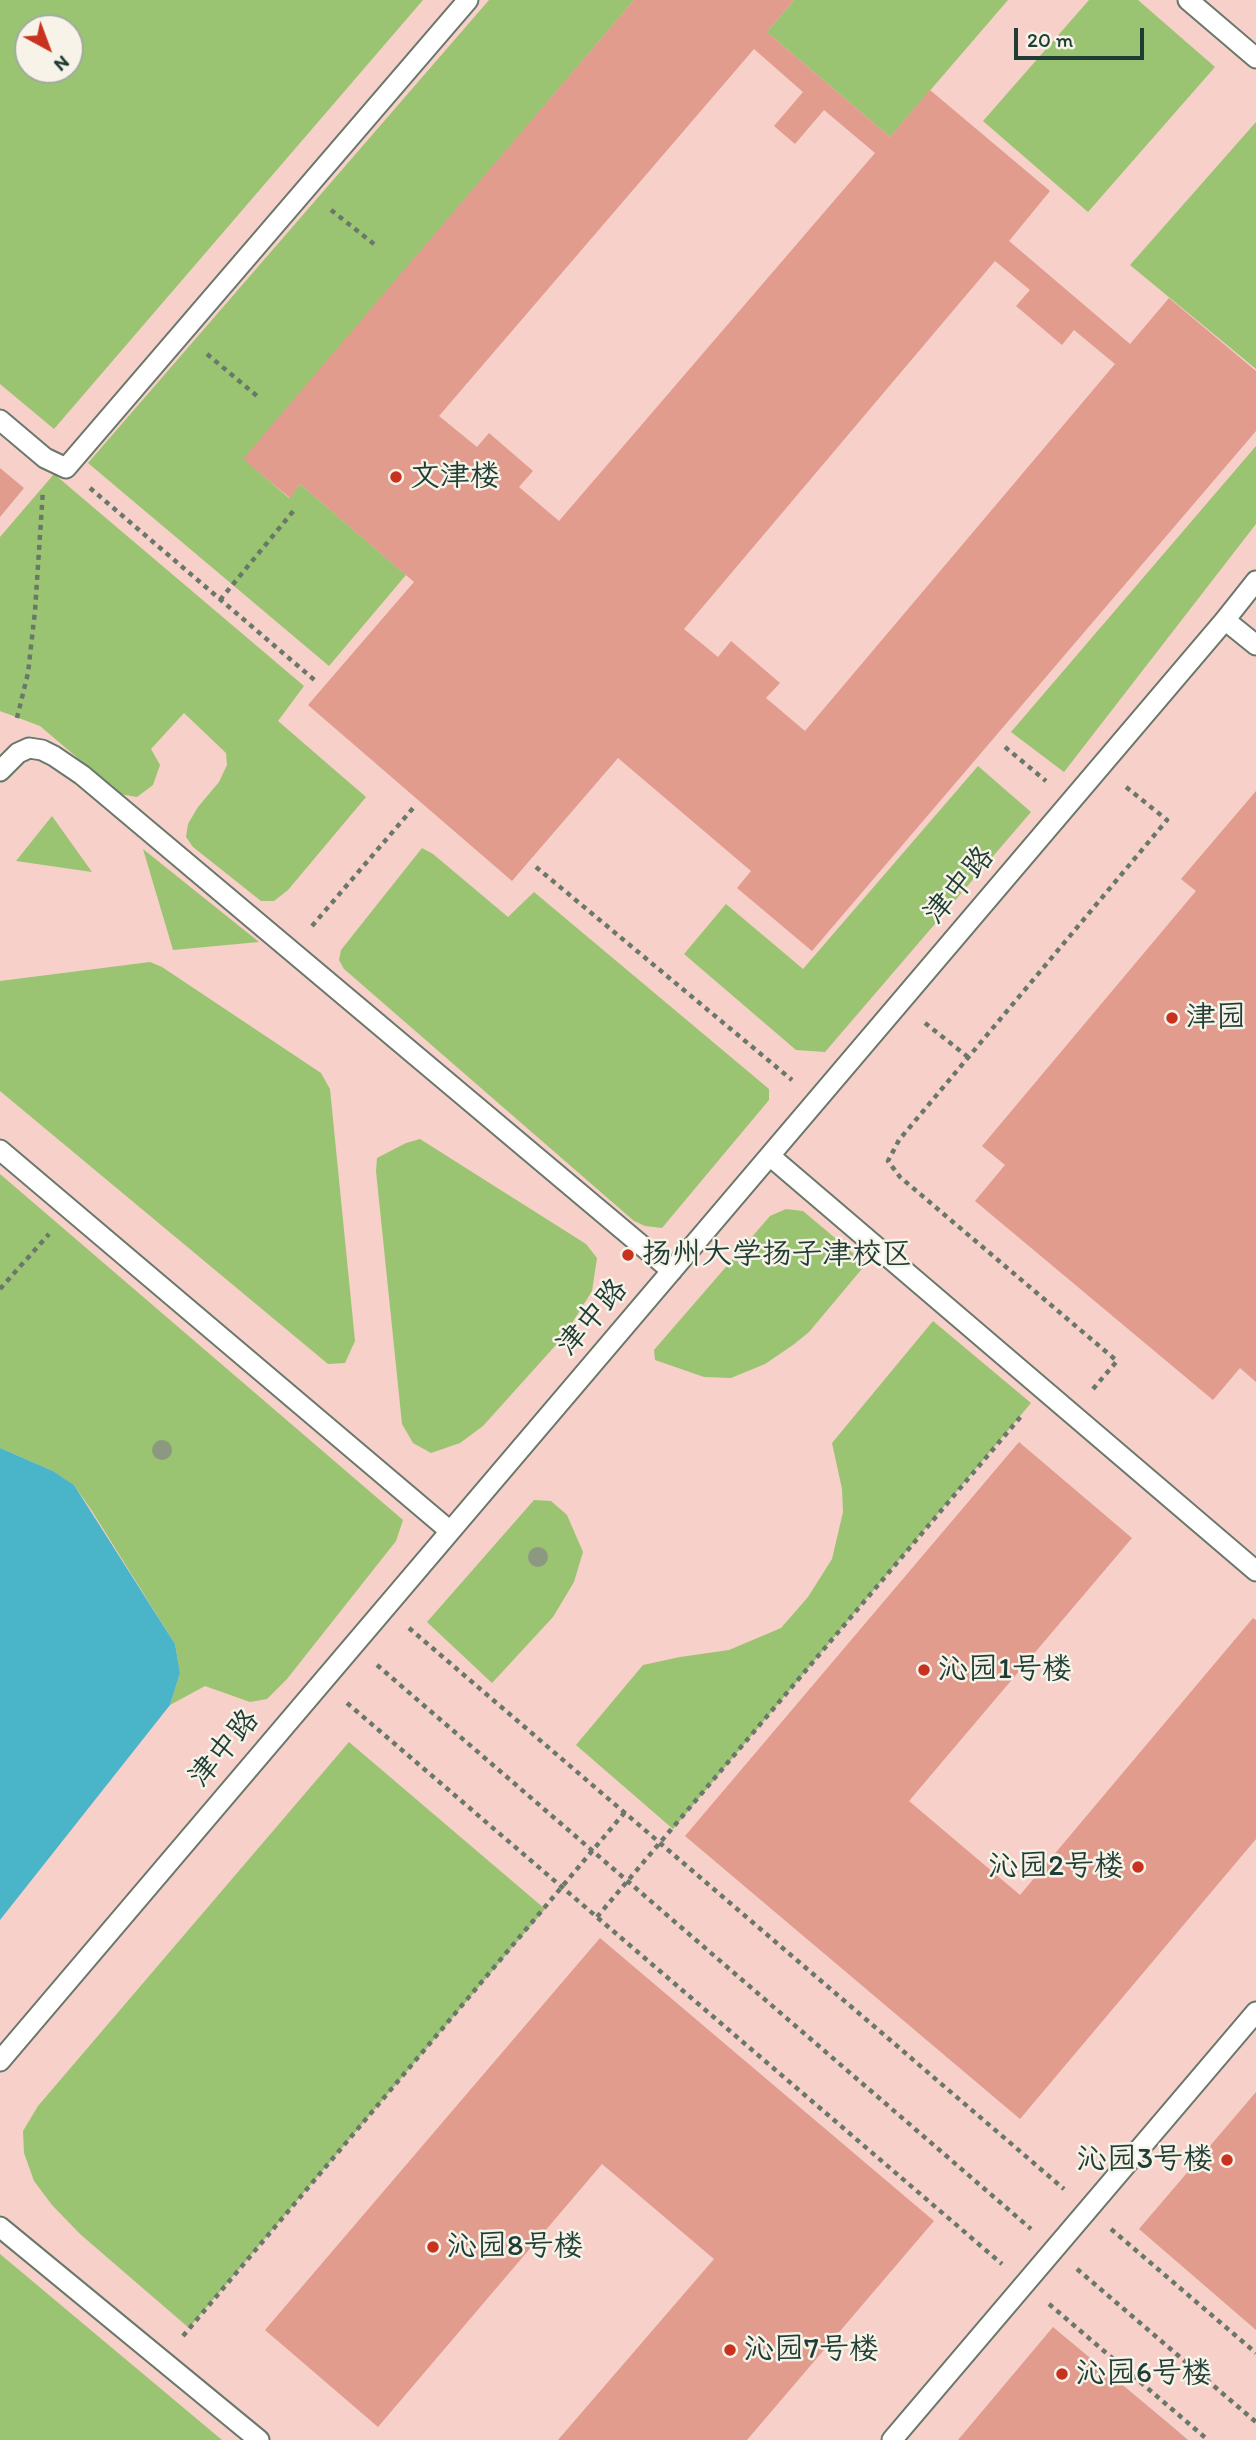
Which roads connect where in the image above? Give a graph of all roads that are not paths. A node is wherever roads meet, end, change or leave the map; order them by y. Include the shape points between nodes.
1 (468, 0) edge
2 (1188, 0) edge
3 (1256, 58) edge
4 (0, 420) edge
5 (1256, 580) edge
6 (1225, 620) junction
7 (1256, 645) edge
8 (3, 767) edge
9 (0, 1150) edge
10 (770, 1156) junction
11 (672, 1271) junction
12 (450, 1531) junction
13 (1256, 1571) edge
14 (1256, 2012) edge
15 (0, 2060) edge
16 (0, 2227) edge
17 (259, 2440) edge
18 (892, 2440) edge

1 - 4 lane via 66,468 45,458
2 - 3 lane
5 - 6 lane, 津中路
6 - 7 lane
6 - 10 lane, 津中路
8 - 11 lane via 29,748 54,756 82,775
9 - 12 lane
10 - 11 lane, 津中路
10 - 13 lane
11 - 12 lane, 津中路
12 - 15 lane, 津中路
14 - 18 lane
16 - 17 lane

